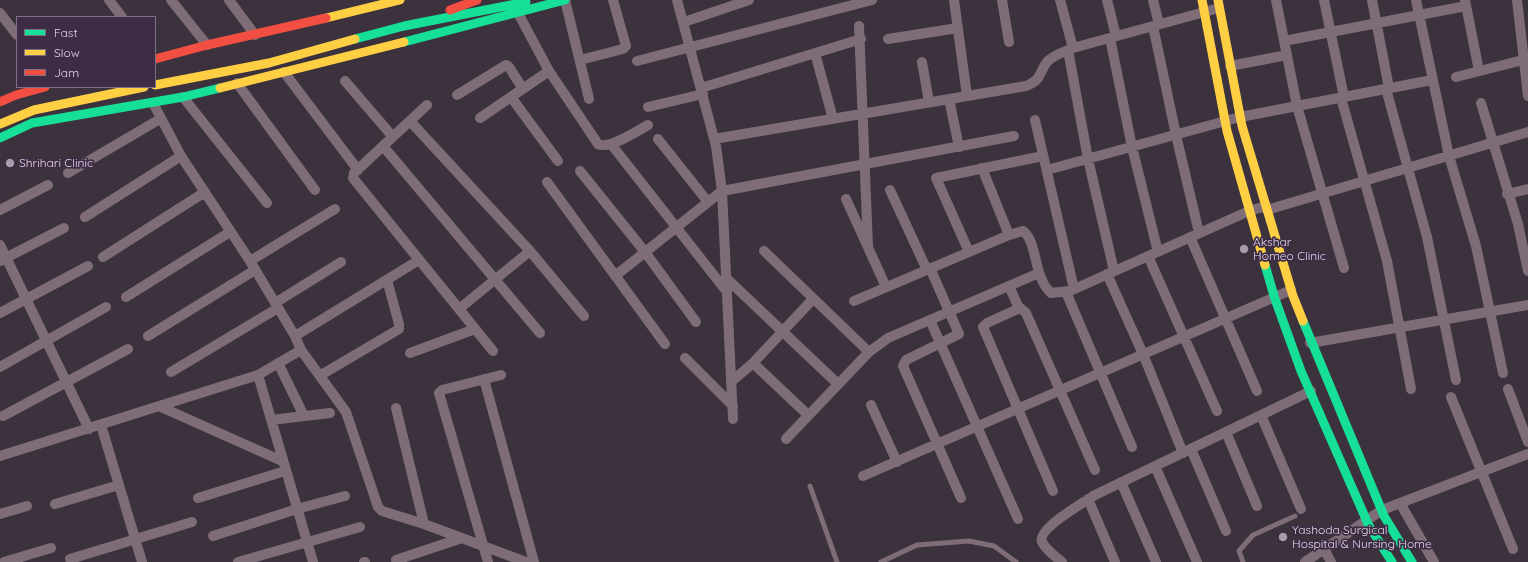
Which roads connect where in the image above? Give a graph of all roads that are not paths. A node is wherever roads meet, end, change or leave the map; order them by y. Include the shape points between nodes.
1 (109, 0) edge
2 (171, 0) edge
3 (229, 0) edge
4 (400, 0) edge
5 (477, 0) edge
6 (532, 0) edge
7 (565, 0) edge
8 (613, 0) edge
9 (677, 0) edge
10 (749, 0) edge
11 (872, 0) edge
12 (954, 0) edge
13 (1002, 0) edge
14 (1060, 0) edge
15 (1107, 0) edge
16 (1153, 0) edge
17 (1202, 0) edge
18 (1276, 0) edge
19 (1324, 0) edge
20 (1372, 0) edge
21 (1416, 0) edge
22 (1517, 0) edge
23 (1466, 3) edge
24 (1218, 4) edge
25 (0, 12) edge
26 (1204, 12) junction
27 (518, 13) junction
28 (1419, 15) junction
29 (121, 16) edge
30 (684, 22) junction
31 (1376, 23) junction
32 (1156, 25) junction
33 (404, 26) junction
34 (859, 26) dead end
35 (958, 28) junction
36 (1330, 32) junction
37 (16, 35) edge
38 (255, 35) junction
39 (1113, 37) junction
40 (861, 39) dead end
41 (888, 39) dead end
42 (1284, 41) junction
43 (1009, 42) dead end
44 (207, 45) junction
45 (691, 48) junction
46 (1070, 49) junction
47 (815, 53) junction
48 (1287, 55) junction
49 (156, 59) edge
50 (580, 60) junction
51 (1523, 60) junction
52 (636, 61) dead end
53 (922, 62) dead end
54 (1230, 66) junction
55 (549, 71) junction
56 (1479, 71) junction
57 (284, 72) junction
58 (1456, 77) dead end
59 (1432, 80) junction
60 (345, 81) dead end
61 (237, 83) junction
62 (156, 85) edge
63 (41, 88) edge
64 (138, 88) edge
65 (1388, 88) junction
66 (523, 89) junction
67 (702, 91) junction
68 (457, 95) dead end
69 (967, 96) junction
70 (1528, 96) edge
71 (183, 97) junction
72 (511, 97) junction
73 (1342, 97) junction
74 (589, 99) dead end
75 (949, 99) junction
76 (0, 102) edge
77 (929, 102) junction
78 (153, 103) junction
79 (1481, 103) dead end
80 (427, 105) dead end
81 (139, 106) junction
82 (1298, 106) junction
83 (648, 107) dead end
84 (480, 118) dead end
85 (1240, 118) junction
86 (160, 119) junction
87 (833, 119) junction
88 (1035, 120) dead end
89 (410, 121) junction
90 (1225, 122) junction
91 (0, 124) edge
92 (648, 125) dead end
93 (1528, 132) edge
94 (1176, 135) junction
95 (1014, 136) dead end
96 (393, 137) junction
97 (0, 138) edge
98 (658, 139) dead end
99 (714, 139) junction
100 (1492, 143) junction
101 (611, 144) junction
102 (383, 146) junction
103 (959, 147) junction
104 (1132, 147) junction
105 (181, 156) junction
106 (1043, 156) junction
107 (1449, 156) junction
108 (1088, 159) junction
109 (558, 161) dead end
110 (982, 168) junction
111 (1408, 168) junction
112 (358, 170) junction
113 (1047, 170) junction
114 (580, 171) dead end
115 (68, 173) dead end
116 (1364, 180) junction
117 (547, 182) dead end
118 (48, 185) dead end
119 (1528, 189) edge
120 (315, 190) dead end
121 (890, 190) dead end
122 (722, 191) junction
123 (206, 192) junction
124 (1321, 193) junction
125 (1507, 194) junction
126 (846, 199) dead end
127 (708, 202) junction
128 (267, 203) dead end
129 (1266, 208) junction
130 (335, 209) dead end
131 (0, 210) edge
132 (1249, 211) junction
133 (85, 217) dead end
134 (64, 228) dead end
135 (676, 228) junction
136 (230, 232) junction
137 (1009, 234) junction
138 (1195, 235) junction
139 (0, 245) edge
140 (868, 247) junction
141 (530, 251) junction
142 (764, 251) dead end
143 (645, 252) junction
144 (969, 252) junction
145 (1158, 252) junction
146 (1148, 256) junction
147 (103, 257) dead end
148 (3, 259) edge
149 (418, 260) junction
150 (250, 261) junction
151 (341, 262) dead end
152 (88, 266) dead end
153 (1344, 268) dead end
154 (929, 269) junction
155 (255, 270) junction
156 (1528, 271) edge
157 (1039, 273) junction
158 (1110, 273) junction
159 (615, 276) junction
160 (726, 278) junction
161 (387, 280) junction
162 (496, 280) junction
163 (1009, 286) junction
164 (886, 287) junction
165 (1070, 290) junction
166 (1291, 290) junction
167 (727, 292) junction
168 (1275, 296) junction
169 (126, 297) dead end
170 (814, 299) junction
171 (27, 300) junction
172 (854, 301) dead end
173 (276, 305) junction
174 (1528, 305) edge
175 (106, 307) dead end
176 (1020, 308) junction
177 (459, 309) junction
178 (950, 311) junction
179 (1489, 312) junction
180 (0, 313) edge
181 (584, 316) dead end
182 (1225, 318) junction
183 (1444, 319) junction
184 (930, 320) junction
185 (696, 322) dead end
186 (1400, 327) junction
187 (475, 329) junction
188 (782, 331) junction
189 (540, 333) dead end
190 (148, 336) dead end
191 (295, 336) junction
192 (1184, 336) junction
193 (46, 340) junction
194 (940, 342) junction
195 (1310, 343) junction
196 (665, 344) dead end
197 (128, 349) dead end
198 (301, 350) junction
199 (493, 351) dead end
200 (869, 352) junction
201 (410, 353) dead end
202 (1143, 354) junction
203 (685, 358) dead end
204 (278, 363) junction
205 (753, 363) junction
206 (0, 367) edge
207 (171, 372) dead end
208 (1101, 372) junction
209 (1503, 373) dead end
210 (258, 375) junction
211 (321, 375) junction
212 (500, 375) dead end
213 (484, 380) junction
214 (1456, 380) dead end
215 (68, 382) junction
216 (731, 382) junction
217 (838, 384) junction
218 (1411, 389) dead end
219 (1508, 389) dead end
220 (1059, 391) junction
221 (1257, 391) dead end
222 (1320, 396) junction
223 (1451, 397) dead end
224 (871, 405) dead end
225 (733, 406) junction
226 (161, 407) junction
227 (396, 408) dead end
228 (1018, 408) junction
229 (1217, 411) dead end
230 (330, 413) dead end
231 (808, 415) junction
232 (1261, 415) junction
233 (3, 416) dead end
234 (304, 416) junction
235 (733, 419) dead end
236 (271, 420) junction
237 (101, 425) junction
238 (977, 427) junction
239 (89, 429) junction
240 (1226, 432) junction
241 (786, 438) dead end
242 (1528, 442) edge
243 (937, 444) junction
244 (1132, 447) dead end
245 (1187, 451) junction
246 (1528, 454) edge
247 (0, 456) edge
248 (282, 461) junction
249 (897, 462) junction
250 (1155, 466) junction
251 (1095, 470) dead end
252 (285, 471) junction
253 (1482, 472) junction
254 (863, 476) dead end
255 (1121, 482) junction
256 (119, 485) junction
257 (810, 486) dead end
258 (1053, 491) dead end
259 (346, 496) dead end
260 (198, 498) dead end
261 (961, 498) dead end
262 (1088, 499) junction
263 (1400, 503) junction
264 (55, 504) dead end
265 (26, 506) dead end
266 (1257, 506) dead end
267 (298, 509) junction
268 (1382, 510) junction
269 (1298, 512) joint
270 (0, 514) edge
271 (1018, 519) dead end
272 (1367, 520) junction
273 (192, 522) dead end
274 (424, 524) junction
275 (360, 527) dead end
276 (1226, 531) dead end
277 (213, 536) dead end
278 (462, 538) junction
279 (135, 539) junction
280 (307, 542) junction
281 (483, 545) junction
282 (51, 548) dead end
283 (1513, 548) dead end
284 (1324, 549) junction
285 (70, 559) dead end
286 (396, 560) dead end
287 (4, 562) edge
288 (142, 562) edge
289 (238, 562) edge
290 (313, 562) edge
291 (488, 562) edge
292 (526, 562) edge
293 (534, 562) edge
294 (837, 562) edge
295 (881, 562) edge
296 (1016, 562) edge
297 (1062, 562) edge
298 (1115, 562) edge
299 (1156, 562) edge
300 (1197, 562) edge
301 (1243, 562) edge
302 (1305, 562) edge
303 (1331, 562) edge
304 (1392, 562) edge
305 (1412, 562) edge
306 (1434, 562) edge

1 - 29 street
2 - 44 street
3 - 38 street
4 - 38 main road
5 - 33 main road
6 - 33 main road
7 - 27 main road
7 - 50 street
8 - 50 street via 626,46
9 - 30 street
10 - 30 street
11 - 45 street
12 - 35 street
13 - 43 street
14 - 46 street
15 - 39 street
16 - 32 street
17 - 26 main road
18 - 42 street
19 - 36 street
20 - 31 street
21 - 28 street
22 - 51 street
23 - 28 street
23 - 56 street
24 - 26 street
24 - 54 main road
25 - 37 street
26 - 32 street
26 - 90 main road
27 - 55 street
27 - 57 main road
28 - 31 street
28 - 59 street
30 - 45 street
31 - 36 street
31 - 65 street
32 - 39 street
32 - 94 street
33 - 62 main road via 269,63
34 - 140 street
35 - 41 street
35 - 69 street
36 - 42 street
36 - 73 street
38 - 44 main road
39 - 46 street
39 - 104 street
40 - 47 street
42 - 48 street
44 - 49 main road
45 - 52 street
45 - 67 street
46 - 69 street via 1047,62 1035,83
46 - 108 street
47 - 67 street
47 - 87 street
48 - 54 street
48 - 82 street
50 - 74 street
51 - 56 street
51 - 70 street
53 - 77 street
54 - 85 main road
55 - 66 street
55 - 101 street via 598,144
56 - 58 street
57 - 61 main road
57 - 112 street
59 - 65 street
59 - 107 street
60 - 96 street
61 - 71 main road
61 - 120 street
63 - 76 main road
64 - 81 main road
64 - 91 main road via 34,110
65 - 73 street
65 - 111 street
66 - 68 street via 506,66
66 - 72 street
67 - 83 street
67 - 99 street
69 - 75 street
71 - 78 main road
71 - 128 street
72 - 84 street
72 - 109 street
73 - 82 street
73 - 116 street
75 - 77 street
75 - 103 street
77 - 87 street
78 - 81 main road
78 - 86 street
79 - 100 street
80 - 89 street
81 - 97 main road via 32,123
82 - 85 street
82 - 124 street
85 - 90 street
85 - 129 main road
86 - 105 street
86 - 115 street
87 - 99 street
88 - 106 street
89 - 96 street
89 - 141 street
90 - 94 street
90 - 132 main road
92 - 101 street
93 - 100 street
94 - 104 street
94 - 138 street
95 - 103 street
96 - 102 street
98 - 127 street
99 - 122 street
100 - 107 street
100 - 125 street
101 - 135 street
102 - 112 street
102 - 162 street
103 - 122 street
104 - 108 street
104 - 145 street
105 - 123 street
105 - 133 street
106 - 110 street
106 - 113 street
107 - 111 street
107 - 179 street via 1476,246
108 - 113 street
108 - 158 street
110 - 137 street
110 - 144 street via 936,178
111 - 116 street
111 - 183 street via 1427,237
112 - 149 street via 353,176 354,180
113 - 165 street
114 - 143 street
116 - 124 street
116 - 186 street via 1387,261
117 - 159 street
118 - 131 street
119 - 125 street
121 - 154 street
122 - 127 street
122 - 160 street
123 - 136 street
123 - 147 street
124 - 129 street
124 - 153 street
125 - 156 street via 1518,224
126 - 140 street
127 - 135 street
129 - 132 street
129 - 166 main road
130 - 150 street
132 - 138 street
132 - 168 main road
134 - 148 street
135 - 143 street
135 - 167 street
136 - 150 street
136 - 169 street
137 - 144 street
137 - 157 street via 1023,231 1026,234
138 - 145 street
138 - 182 street
139 - 148 street
140 - 164 street
141 - 162 street
141 - 181 street
142 - 170 street
143 - 159 street
143 - 185 street
144 - 154 street
145 - 146 street
146 - 158 street
146 - 192 street
148 - 171 street
149 - 161 street
149 - 177 street
150 - 155 street
151 - 173 street
152 - 171 street
154 - 164 street
154 - 178 street
155 - 173 street
155 - 190 street
157 - 163 street
157 - 165 street via 1044,287 1051,293
158 - 165 street
158 - 202 street
159 - 196 street
160 - 167 street
160 - 188 street
161 - 191 street
161 - 211 street via 399,329
162 - 177 street
162 - 189 street
163 - 176 street
163 - 178 street
164 - 172 street
165 - 208 street
166 - 168 street
166 - 195 main road
167 - 216 street
168 - 182 street
168 - 222 main road
170 - 188 street
170 - 200 street
171 - 180 street
171 - 193 street
173 - 191 street
173 - 207 street
174 - 179 street
175 - 193 street
176 - 220 street via 1026,314
176 - 228 street via 983,327
177 - 187 street
178 - 184 street
178 - 194 street via 959,334
179 - 183 street
179 - 209 street
182 - 192 street
182 - 221 street
183 - 186 street
183 - 214 street
184 - 194 street
184 - 200 street via 888,338
186 - 195 street
186 - 218 street
187 - 199 street
187 - 201 street
188 - 205 street
188 - 217 street
191 - 198 street
192 - 202 street
192 - 229 street
193 - 206 street
193 - 215 street
194 - 238 street
194 - 243 street via 906,360 903,366
195 - 222 main road
197 - 215 street
198 - 204 street
198 - 211 street
200 - 217 street
202 - 208 street
202 - 245 street
203 - 225 street
204 - 210 street
204 - 234 street
205 - 216 street
205 - 231 street
208 - 220 street
208 - 244 street
210 - 226 street
210 - 236 street
211 - 274 street via 346,412 378,507 382,511
212 - 213 street
213 - 281 street via 442,390 439,395
213 - 293 street
215 - 233 street
215 - 239 street
216 - 225 street
217 - 231 street
219 - 242 street
220 - 228 street
220 - 251 street
222 - 232 street
222 - 268 main road
222 - 272 main road
223 - 253 street
224 - 249 street
225 - 235 street
226 - 237 street
226 - 248 street
227 - 274 street
228 - 238 street
228 - 258 street
230 - 234 street
231 - 241 street
232 - 240 street
232 - 269 street
234 - 236 street
236 - 248 street
237 - 239 street
237 - 256 street
238 - 243 street
238 - 271 street
239 - 247 street
240 - 245 street
240 - 266 street
243 - 249 street
243 - 261 street
245 - 250 street
245 - 276 street
246 - 253 street
248 - 252 street
249 - 254 street
250 - 255 street
250 - 300 street
252 - 260 street
252 - 267 street
253 - 263 street
253 - 283 street
255 - 262 street
255 - 299 street
256 - 264 street
256 - 279 street
257 - 294 lane
259 - 267 street
262 - 297 street via 1046,530 1042,536 1045,546
262 - 298 street
263 - 268 street
263 - 306 street
265 - 270 street
267 - 277 street
267 - 280 street
268 - 272 street
268 - 305 main road
269 - 301 lane via 1253,535 1239,551
272 - 284 street
272 - 304 main road
273 - 279 street
274 - 278 street
275 - 280 street
278 - 281 street
278 - 286 street
279 - 285 street
279 - 288 street
280 - 289 street
280 - 290 street
281 - 291 street
281 - 292 street
282 - 287 street
284 - 302 street
284 - 303 street
295 - 296 lane via 917,545 969,541 994,546

